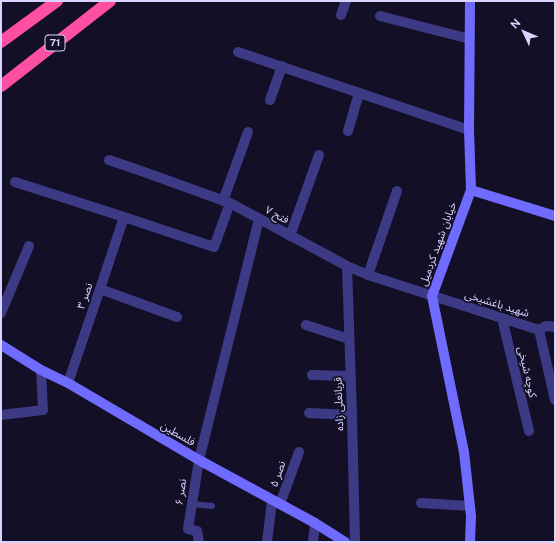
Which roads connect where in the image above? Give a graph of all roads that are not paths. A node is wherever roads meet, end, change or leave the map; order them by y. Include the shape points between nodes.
1 (57, 1) edge
2 (110, 1) edge
3 (346, 1) edge
4 (470, 1) edge
5 (341, 15) dead end
6 (380, 16) dead end
7 (470, 39) junction
8 (1, 42) edge
9 (238, 52) dead end
10 (282, 66) junction
11 (1, 86) edge
12 (359, 93) junction
13 (270, 100) dead end
14 (469, 130) junction
15 (348, 131) dead end
16 (248, 132) dead end
17 (319, 155) dead end
18 (109, 160) dead end
19 (15, 182) dead end
20 (471, 190) junction
21 (397, 191) dead end
22 (226, 202) junction
23 (555, 216) edge
24 (124, 217) junction
25 (259, 219) junction
26 (290, 236) junction
27 (29, 246) dead end
28 (347, 266) junction
29 (368, 275) junction
30 (100, 289) junction
31 (432, 296) junction
32 (1, 313) edge
33 (177, 316) dead end
34 (502, 318) junction
35 (306, 325) dead end
36 (555, 327) edge
37 (539, 330) junction
38 (349, 339) junction
39 (1, 345) edge
40 (41, 370) junction
41 (312, 375) dead end
42 (350, 376) junction
43 (68, 384) junction
44 (555, 400) edge
45 (309, 413) dead end
46 (1, 415) edge
47 (352, 415) junction
48 (529, 431) dead end
49 (298, 452) dead end
50 (198, 460) junction
51 (276, 502) junction
52 (421, 503) dead end
53 (192, 504) junction
54 (212, 506) dead end
55 (471, 511) junction
56 (315, 524) junction
57 (199, 542) edge
58 (268, 542) edge
59 (313, 542) edge
60 (345, 542) edge
61 (354, 542) edge
62 (464, 542) edge
63 (470, 542) edge

1 - 8 highway
2 - 11 highway, 71
3 - 5 street
4 - 7 street, خیابان شهید کردمیل
6 - 7 street
7 - 14 street, خیابان شهید کردمیل
9 - 10 street
10 - 12 street
10 - 13 street
12 - 14 street
12 - 15 street
14 - 20 street, خیابان شهید کردمیل
16 - 22 street
17 - 26 street
18 - 22 street, فتح ۷
19 - 24 street
20 - 23 street
20 - 31 street, خیابان شهید کردمیل
21 - 29 street
22 - 24 street via 214,247
22 - 25 street, فتح ۷
24 - 30 street, نصر ۳
25 - 26 street, فتح ۷
25 - 50 street, نصر ۶
26 - 28 street, فتح ۷
27 - 32 street
28 - 29 street, فتح ۷
28 - 38 street, قربانعلی زاده
29 - 31 street, فتح ۷
30 - 33 street
30 - 43 street, نصر ۳
31 - 34 street, شهید باغشیخی
31 - 55 street, خیابان شهید کردمیل via 464,452
34 - 37 street, شهید باغشیخی
34 - 48 street, کوچه شیخی
35 - 38 street
36 - 37 street, شهید باغشیخی via 546,326
37 - 44 street
38 - 42 street, قربانعلی زاده
39 - 40 street, فلسطین
40 - 43 street, فلسطین
40 - 46 street via 43,410
41 - 42 street
42 - 47 street, قربانعلی زاده
43 - 50 street, فلسطین
45 - 47 street
47 - 61 street, قربانعلی زاده
49 - 51 street, نصر ۵
50 - 51 street, فلسطین
50 - 53 street, نصر ۶
51 - 56 street, فلسطین
51 - 58 street, نصر ۵
52 - 55 street
53 - 54 lane
53 - 57 street, نصر ۶ via 188,529 197,531
55 - 62 street
55 - 63 street
56 - 59 street
56 - 60 street, فلسطین

